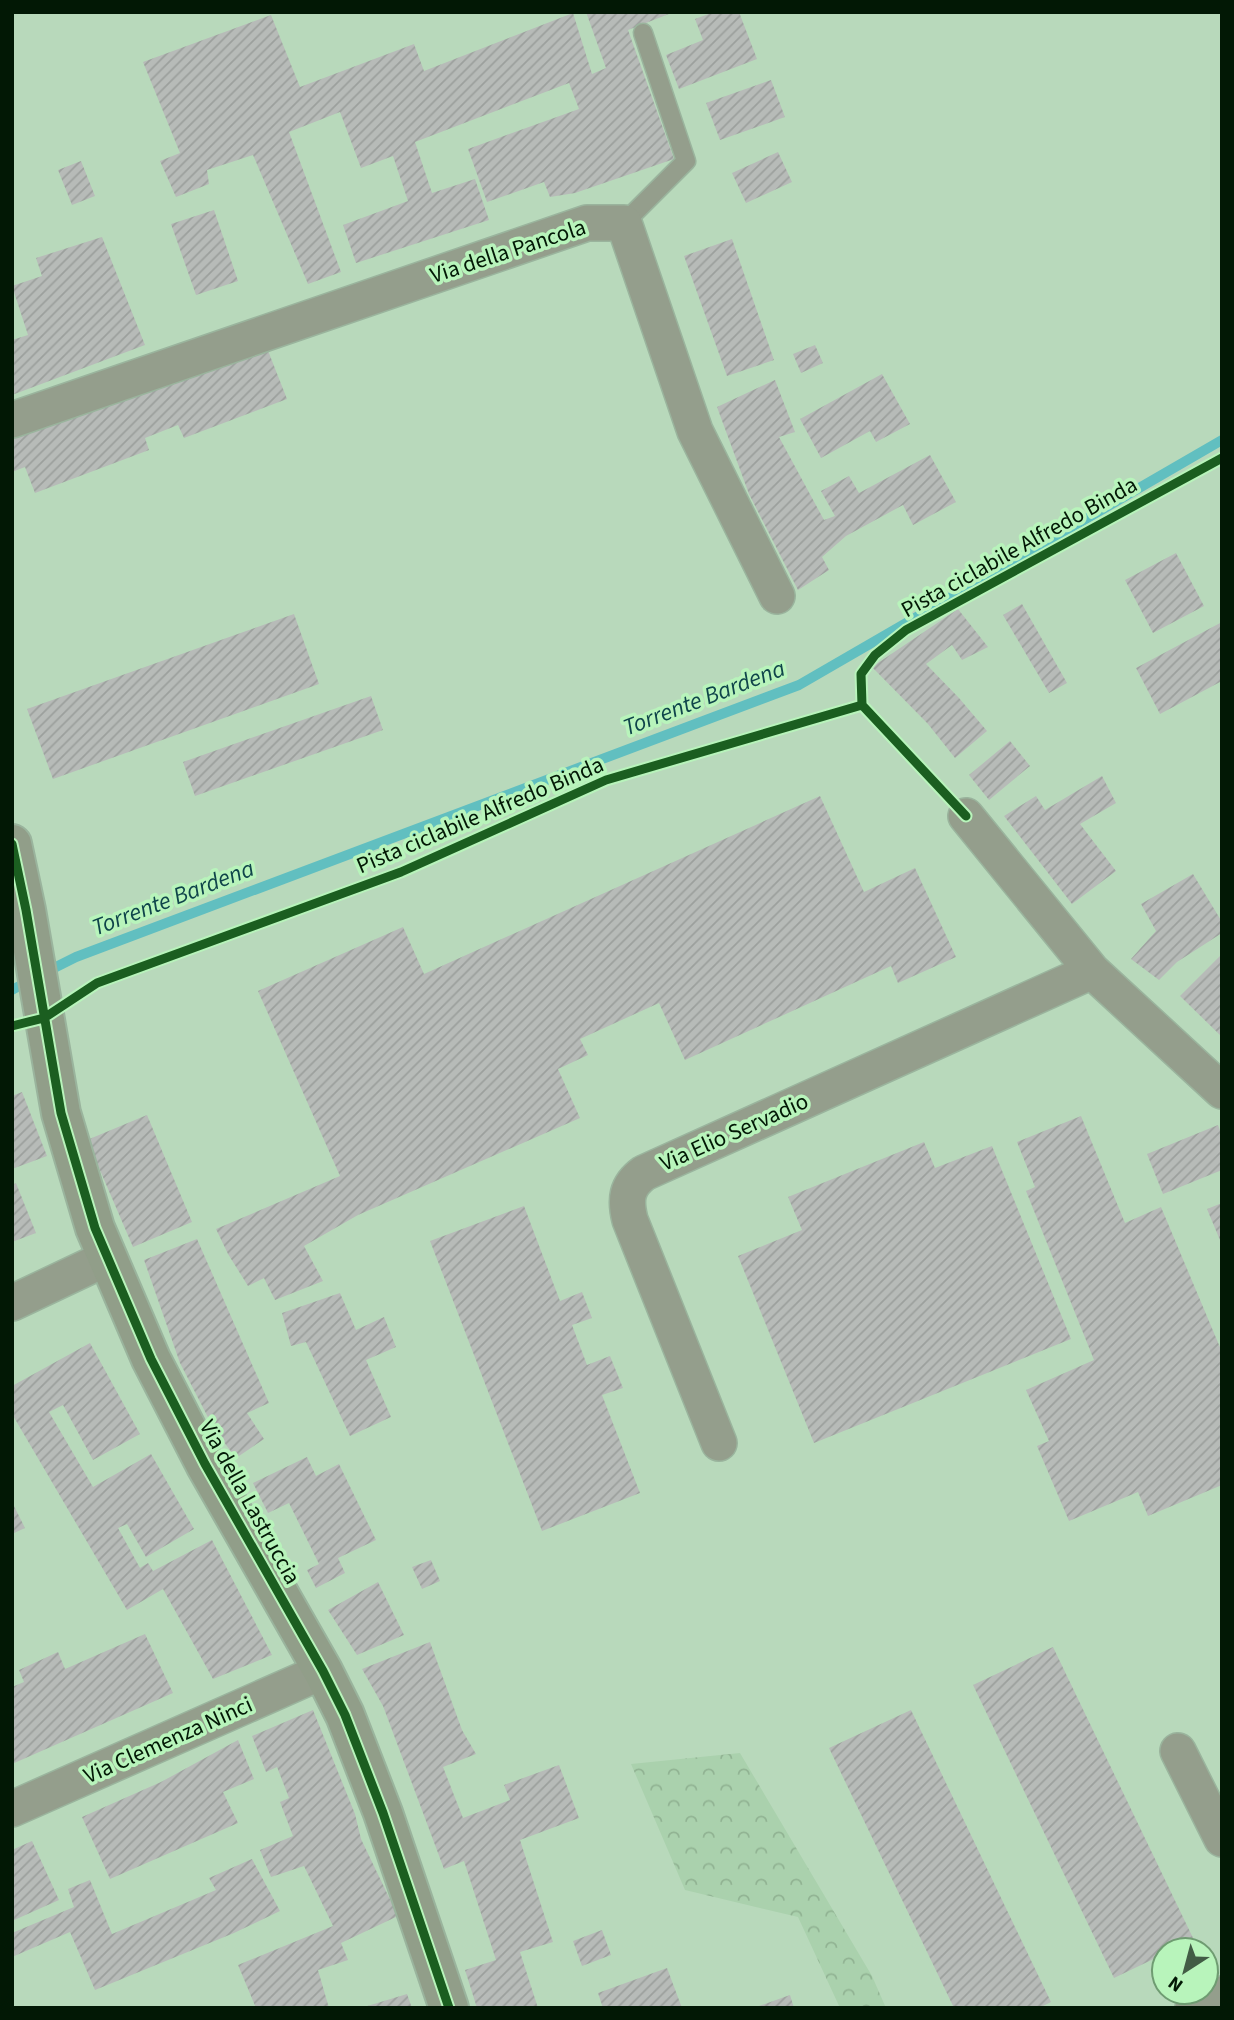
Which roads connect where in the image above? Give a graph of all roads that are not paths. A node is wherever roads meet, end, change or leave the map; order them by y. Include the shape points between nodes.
1 (643, 33) dead end
2 (624, 223) junction
3 (12, 420) edge
4 (777, 596) dead end
5 (966, 816) dead end
6 (12, 844) edge
7 (1092, 971) junction
8 (1222, 1091) edge
9 (107, 1258) junction
10 (12, 1304) edge
11 (719, 1443) dead end
12 (323, 1671) junction
13 (1178, 1751) dead end
14 (12, 1809) edge
15 (1222, 1839) edge
16 (1222, 1994) edge
17 (449, 2008) edge
18 (1193, 2008) edge

1 - 2 lane via 686,161
2 - 3 street, Via della Pancola via 587,222
2 - 4 street via 695,431
5 - 7 street
6 - 9 street, Via della Lastruccia via 61,1113
7 - 8 street
7 - 11 street, Via Elio Servadio via 635,1180 626,1203 630,1220
9 - 10 street
9 - 12 street, Via della Lastruccia via 151,1359 199,1452
12 - 14 street, Via Clemenza Ninci
12 - 17 street, Via della Lastruccia via 383,1813
13 - 15 street
16 - 18 street

